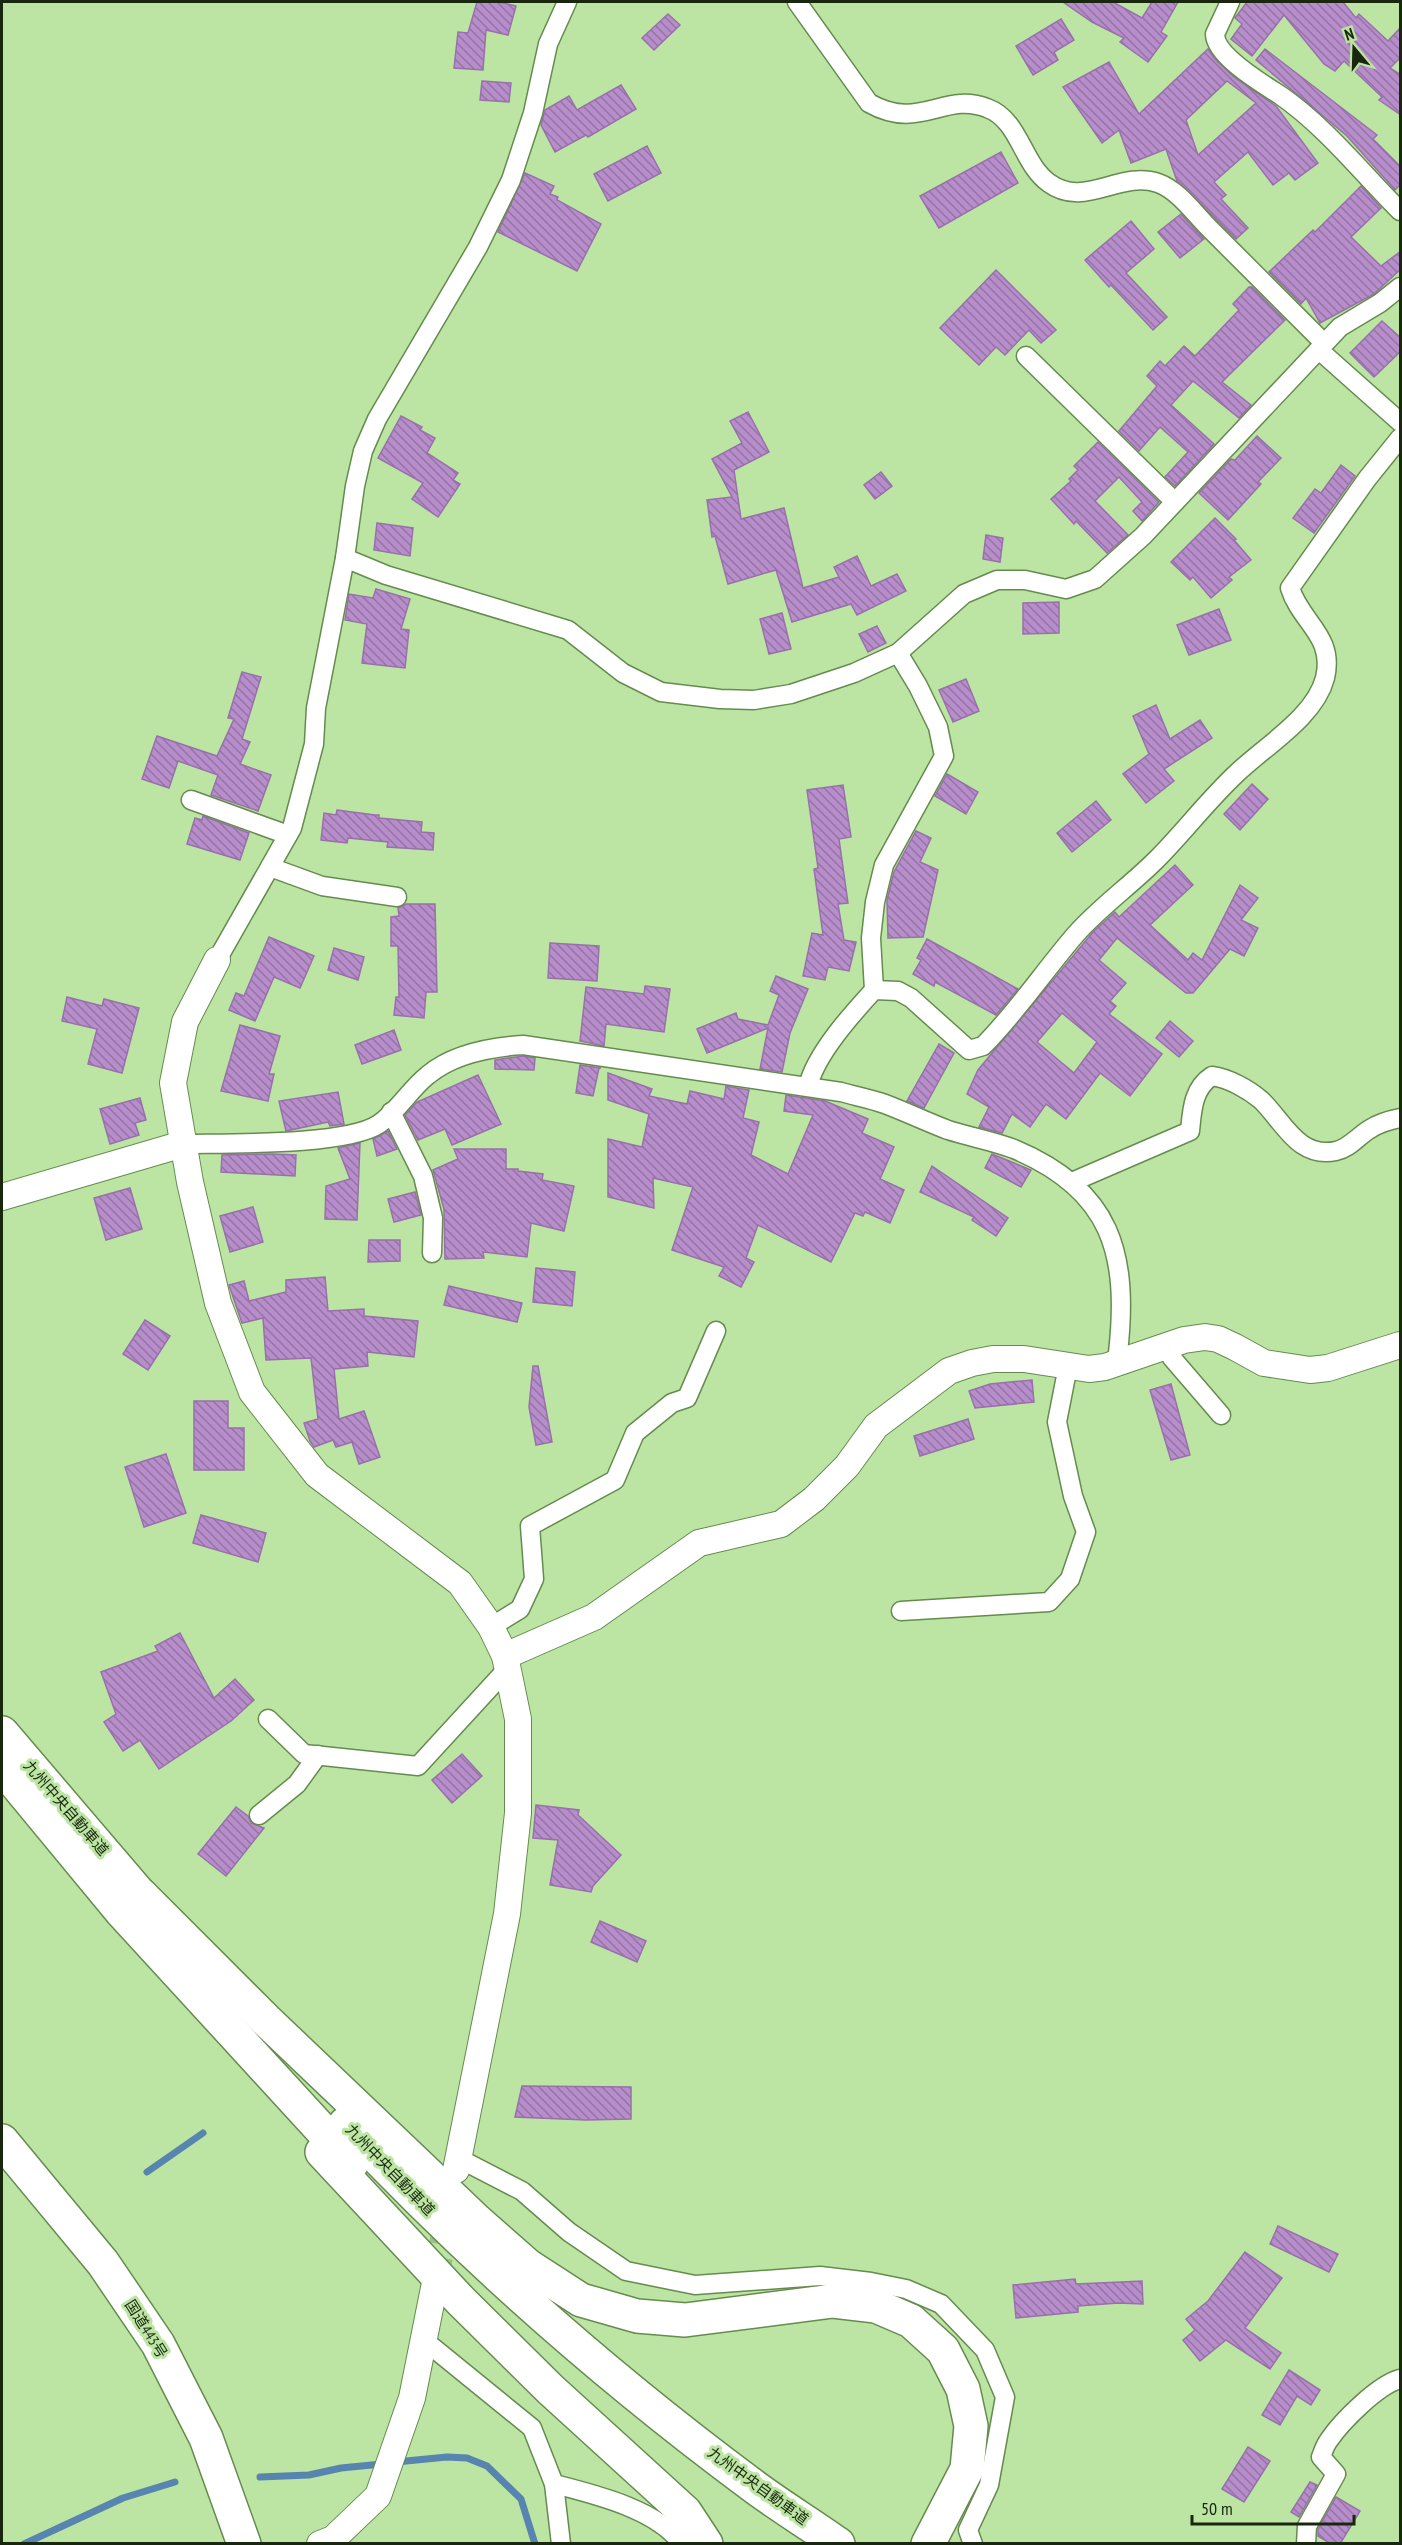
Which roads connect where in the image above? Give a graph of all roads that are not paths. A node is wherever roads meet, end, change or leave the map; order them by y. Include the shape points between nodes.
1 (567, 2) edge
2 (797, 2) edge
3 (1230, 2) edge
4 (1401, 211) edge
5 (1401, 287) edge
6 (1322, 347) junction
7 (1026, 356) dead end
8 (1401, 422) edge
9 (1401, 438) edge
10 (1175, 502) junction
11 (345, 558) junction
12 (898, 653) junction
13 (192, 800) dead end
14 (288, 835) junction
15 (270, 867) junction
16 (397, 897) dead end
17 (217, 960) joint
18 (874, 990) junction
19 (808, 1086) junction
20 (391, 1112) junction
21 (1401, 1118) edge
22 (183, 1144) junction
23 (1072, 1182) junction
24 (2, 1197) edge
25 (432, 1253) dead end
26 (716, 1331) dead end
27 (1401, 1345) edge
28 (1165, 1346) junction
29 (1120, 1362) junction
30 (1068, 1366) junction
31 (1221, 1414) dead end
32 (901, 1611) dead end
33 (491, 1627) junction
34 (506, 1663) junction
35 (268, 1719) dead end
36 (2, 1733) edge
37 (318, 1755) junction
38 (2, 1767) edge
39 (259, 1815) dead end
40 (131, 1903) junction
41 (2, 2141) edge
42 (457, 2164) joint
43 (435, 2283) tunnel mouth
44 (425, 2342) junction
45 (1401, 2379) edge
46 (554, 2484) junction
47 (244, 2544) edge
48 (320, 2544) edge
49 (561, 2544) edge
50 (682, 2544) edge
51 (706, 2544) edge
52 (803, 2544) edge
53 (838, 2544) edge
54 (928, 2544) edge
55 (973, 2544) edge
56 (1306, 2544) edge

1 - 11 street via 548,44 511,180 478,247 377,418 363,451
2 - 6 street via 869,102 880,109 907,115 967,103 999,113 1034,168 1048,183 1063,191 1076,194 1127,180 1159,183 1186,205
3 - 4 street via 1215,34 1218,46 1240,68 1287,100 1330,138
5 - 6 street via 1340,327
6 - 8 street
6 - 10 street
7 - 10 street
9 - 18 street via 1373,470 1290,588 1294,602 1322,637 1327,656 1326,675 1311,705 1236,773 1157,859 1078,932 983,1046 969,1050 911,998 898,992
10 - 12 street via 1095,579 1066,589 1024,580 997,580 964,594
11 - 12 street via 386,575 568,630 623,672 661,692 754,700 791,694
11 - 14 street via 316,708 314,744
12 - 18 street via 938,727 944,756 884,865 871,938
13 - 14 street
14 - 15 street
15 - 16 street via 321,886
15 - 17 street
17 - 22 street via 185,1022 173,1083
18 - 19 street via 820,1058
19 - 20 street via 523,1045 481,1051 442,1066 428,1074
19 - 23 street via 883,1103 949,1130 1012,1148
20 - 22 street via 378,1124 342,1136
20 - 25 street via 423,1176 433,1218
21 - 23 street via 1370,1129 1339,1151 1322,1153 1304,1148 1261,1100 1221,1077 1212,1076 1202,1082 1192,1106 1190,1131
22 - 24 street
22 - 33 street via 218,1302 252,1392 317,1475 460,1583
23 - 29 street via 1104,1220 1116,1256 1121,1290
26 - 33 street via 687,1398 672,1403 635,1433 615,1480 530,1526 534,1578 520,1609
27 - 28 street via 1310,1370 1264,1363 1218,1339 1196,1337
28 - 29 street
28 - 31 street
29 - 30 street via 1089,1369
30 - 32 street via 1057,1422 1073,1496 1086,1532 1070,1579 1048,1602
30 - 34 street via 993,1359 949,1371 876,1426 847,1466 782,1524 699,1542 594,1617
33 - 34 street
34 - 37 street via 418,1766
34 - 42 street via 518,1719 518,1813 507,1914
35 - 37 street via 304,1754
36 - 40 highway, 九州中央自動車道
37 - 39 street via 297,1784
38 - 40 highway, 九州中央自動車道
40 - 51 highway via 174,1983 345,2179 550,2389 685,2512
40 - 52 highway, 九州中央自動車道 via 392,2206 654,2433
40 - 53 highway, 九州中央自動車道 via 397,2180 478,2258 678,2427 753,2486
40 - 54 highway via 266,2020 477,2221 527,2265 581,2300 637,2316 685,2320 833,2301 876,2306 911,2321 943,2350 963,2389 971,2426 967,2469
41 - 47 highway, 国道443号 via 103,2263 158,2344 206,2438
42 - 55 street via 522,2191 569,2232 626,2271 695,2284 820,2276 906,2289 941,2304 985,2350 1005,2397 989,2485 968,2530
43 - 44 street
44 - 46 street via 532,2428
44 - 48 street via 412,2398 378,2496 333,2539
45 - 56 street via 1392,2381 1356,2410 1328,2441 1321,2457 1336,2474 1307,2526
46 - 49 street
46 - 50 street via 642,2512

